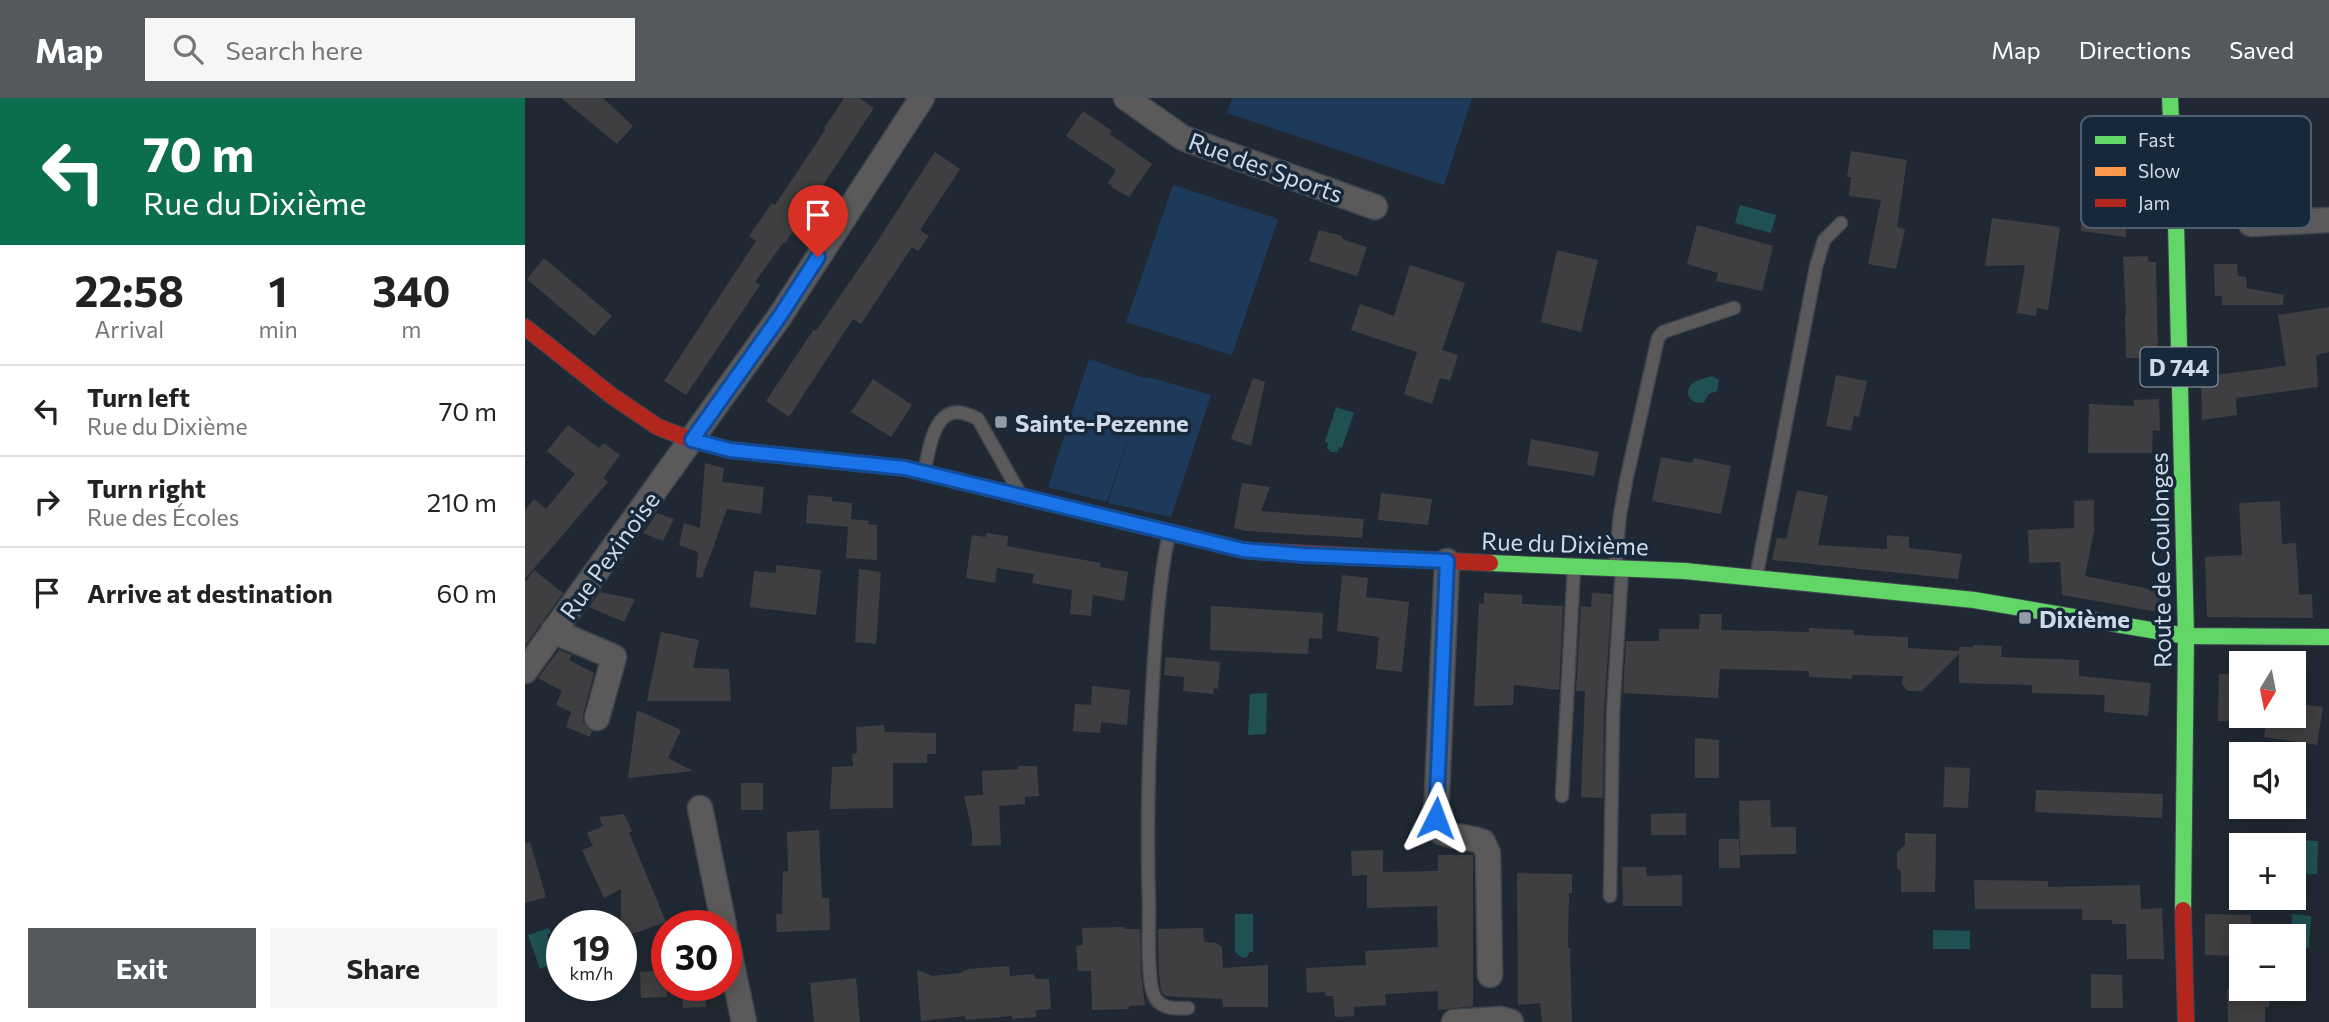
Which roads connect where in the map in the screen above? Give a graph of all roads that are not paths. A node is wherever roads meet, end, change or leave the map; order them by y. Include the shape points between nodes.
1 (922, 98) edge
2 (1126, 98) edge
3 (2170, 98) edge
4 (2171, 116) edge
5 (1374, 207) dead end
6 (2329, 220) edge
7 (2311, 221) edge
8 (1841, 223) dead end
9 (2176, 228) edge
10 (1734, 309) dead end
11 (525, 327) edge
12 (692, 440) junction
13 (924, 473) junction
14 (1022, 497) junction
15 (1169, 533) junction
16 (1447, 561) junction
17 (1574, 566) junction
18 (1618, 568) junction
19 (1756, 579) junction
20 (553, 631) junction
21 (2186, 636) junction
22 (2329, 637) edge
23 (525, 671) edge
24 (597, 718) dead end
25 (1562, 796) dead end
26 (700, 808) dead end
27 (1610, 896) dead end
28 (721, 910) edge
29 (1490, 975) dead end
30 (740, 1001) edge
31 (1188, 1008) dead end
32 (744, 1022) edge
33 (1454, 1022) edge
34 (1511, 1022) edge
35 (2186, 1022) edge

1 - 12 street, Rue Pexinoise via 780,316
2 - 5 street, Rue des Sports via 1182,138
3 - 4 street, Route de Coulonges / D 744
6 - 7 street
8 - 19 lane via 1824,240 1816,267
9 - 21 street, Route de Coulonges / D 744
10 - 18 lane via 1663,332 1658,338 1620,515
11 - 12 street, Rue du Dixième via 658,428
12 - 13 street, Rue du Dixième via 730,450
12 - 20 street, Rue Pexinoise
13 - 14 street, Rue du Dixième
13 - 14 lane via 937,423 945,416 968,414 978,419
14 - 15 street, Rue du Dixième
15 - 16 street, Rue du Dixième via 1243,550
15 - 31 lane via 1155,645 1149,753 1151,977 1159,1003
16 - 17 street, Rue du Dixième
16 - 29 street via 1436,818 1441,832 1483,842 1488,853
17 - 18 street, Rue du Dixième
17 - 25 lane
18 - 19 street, Rue du Dixième
18 - 27 lane
19 - 21 street, Rue du Dixième via 1974,600
20 - 23 street, Rue Pexinoise
20 - 24 street via 614,657
21 - 22 street, Rue du Dixième
21 - 35 street, Route de Coulonges / D 744
26 - 28 street
30 - 32 street
33 - 34 street

